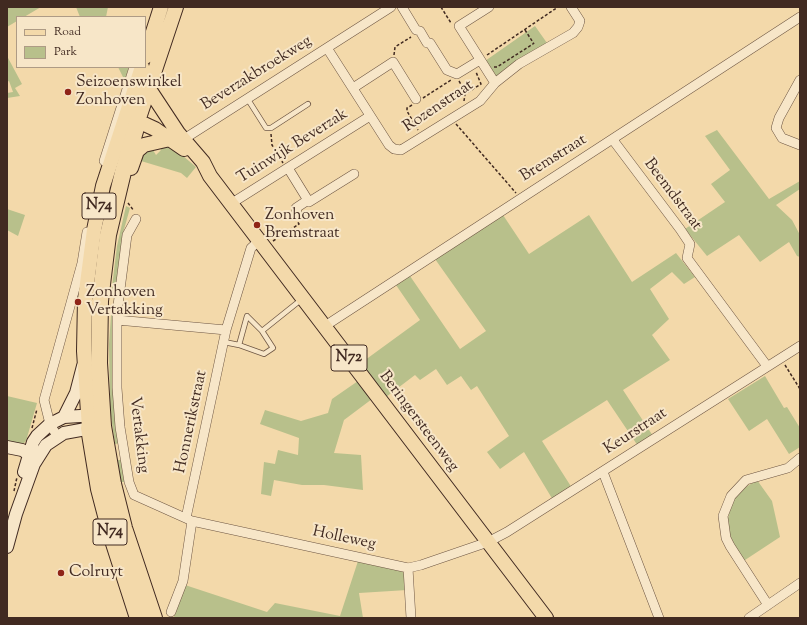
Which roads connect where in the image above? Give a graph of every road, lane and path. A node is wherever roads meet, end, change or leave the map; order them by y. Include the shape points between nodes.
1 (161, 7) edge
2 (176, 7) edge
3 (391, 7) edge
4 (402, 7) edge
5 (441, 7) edge
6 (489, 7) edge
7 (558, 7) edge
8 (571, 7) edge
9 (800, 17) edge
10 (459, 26) junction
11 (524, 30) junction
12 (420, 31) junction
13 (148, 40) edge
14 (533, 44) junction
15 (327, 48) junction
16 (146, 51) edge
17 (538, 53) junction
18 (393, 62) junction
19 (479, 64) junction
20 (134, 68) edge
21 (142, 68) edge
22 (800, 80) edge
23 (495, 83) junction
24 (353, 88) junction
25 (149, 89) junction
26 (466, 93) junction
27 (247, 98) junction
28 (416, 99) dead end
29 (308, 104) dead end
30 (463, 112) junction
31 (370, 116) junction
32 (140, 117) junction
33 (452, 119) junction
34 (270, 128) junction
35 (422, 136) junction
36 (177, 137) junction
37 (612, 140) junction
38 (800, 145) edge
39 (287, 168) junction
40 (354, 174) dead end
41 (121, 198) junction
42 (520, 198) junction
43 (308, 200) junction
44 (232, 203) junction
45 (132, 208) dead end
46 (297, 214) joint
47 (136, 219) dead end
48 (263, 243) junction
49 (304, 298) junction
50 (117, 320) junction
51 (325, 326) junction
52 (226, 330) junction
53 (262, 331) junction
54 (224, 342) junction
55 (239, 345) junction
56 (800, 346) edge
57 (780, 358) junction
58 (84, 364) junction
59 (767, 366) junction
60 (800, 389) edge
61 (64, 417) junction
62 (95, 421) junction
63 (50, 424) junction
64 (57, 436) junction
65 (7, 447) edge
66 (7, 451) edge
67 (800, 458) edge
68 (32, 460) junction
69 (603, 472) junction
70 (189, 519) junction
71 (488, 542) junction
72 (7, 547) edge
73 (408, 568) junction
74 (800, 583) edge
75 (768, 605) junction
76 (171, 612) dead end
77 (138, 618) edge
78 (154, 618) edge
79 (411, 618) edge
80 (546, 618) edge
81 (660, 618) edge
82 (749, 618) edge

1 - 13 main road
2 - 25 main road, N74
3 - 15 street, Beverzakbroekweg
4 - 12 street via 416,30
5 - 10 path via 454,27
6 - 10 street
7 - 11 path
8 - 17 street, Rozenstraat via 580,21 578,27 573,33
9 - 37 street, Bremstraat
10 - 19 street
11 - 14 path
11 - 19 path
12 - 18 path via 395,47
12 - 19 street via 447,70 457,74
13 - 16 main road
14 - 17 path
14 - 19 path via 498,67
15 - 24 street, Rozenstraat
15 - 27 street, Beverzakbroekweg
17 - 23 street, Rozenstraat
18 - 24 street
18 - 28 street
19 - 23 street
19 - 26 path via 481,84
20 - 63 street via 95,194 82,263 44,400
21 - 32 main road, N74
22 - 38 street via 776,128 782,138
23 - 30 street, Rozenstraat via 480,101
24 - 31 street, Rozenstraat
25 - 32 main road, N74
25 - 36 main road, Beringersteenweg / N72
26 - 30 path
26 - 35 path via 457,77 407,108
27 - 34 lane via 266,128
27 - 36 street, Beverzakbroekweg
29 - 34 lane
30 - 33 street, Rozenstraat
31 - 35 street, Rozenstraat via 394,149 402,150
31 - 39 street, Tuinwijk Beverzak
32 - 36 main road
32 - 41 highway, N74
32 - 58 main road, N74 via 103,186 85,299
33 - 35 street, Rozenstraat
33 - 42 path
34 - 39 path via 272,145
36 - 41 main road, N74 via 139,145
36 - 44 main road, Beringersteenweg / N72 via 203,162
37 - 42 street, Bremstraat
37 - 59 street, Beemdstraat via 680,229 690,244 687,258
39 - 43 street
39 - 44 street, Tuinwijk Beverzak
40 - 43 street via 309,202
41 - 45 path
41 - 62 highway, N74 via 108,234 100,301
42 - 51 street, Bremstraat
43 - 46 street via 296,208
44 - 48 main road, Beringersteenweg / N72
46 - 48 path via 294,217 299,224
47 - 50 street, Vertakking via 127,234
48 - 49 main road, Beringersteenweg / N72
48 - 52 street, Honnerikstraat via 251,248
49 - 51 main road, Beringersteenweg / N72
49 - 53 lane
50 - 52 street
50 - 70 street, Vertakking via 117,388 129,482 134,495
51 - 71 main road, Beringersteenweg / N72
52 - 54 street, Honnerikstraat
53 - 55 lane via 247,316
53 - 55 lane via 273,348 264,354
54 - 55 lane
54 - 70 street, Honnerikstraat
56 - 57 street, Keurstraat
57 - 59 street, Keurstraat
57 - 60 path
58 - 61 street via 76,394
58 - 62 main road, N74
59 - 69 street, Keurstraat
61 - 62 street
61 - 63 street
62 - 64 street
62 - 77 highway, N74 via 99,489
62 - 78 highway, N74 via 122,520
63 - 64 street
63 - 68 street via 37,436
64 - 68 street
65 - 68 street via 22,450
66 - 68 street
67 - 75 street via 788,468 746,480 731,496 723,516 726,538 730,546
68 - 72 street via 19,488 16,514
69 - 71 street, Keurstraat
69 - 81 street
70 - 73 street, Holleweg
70 - 76 street, Honnerikstraat via 183,581
71 - 73 street
71 - 80 main road, Beringersteenweg / N72
73 - 79 street
74 - 75 street
75 - 82 street

